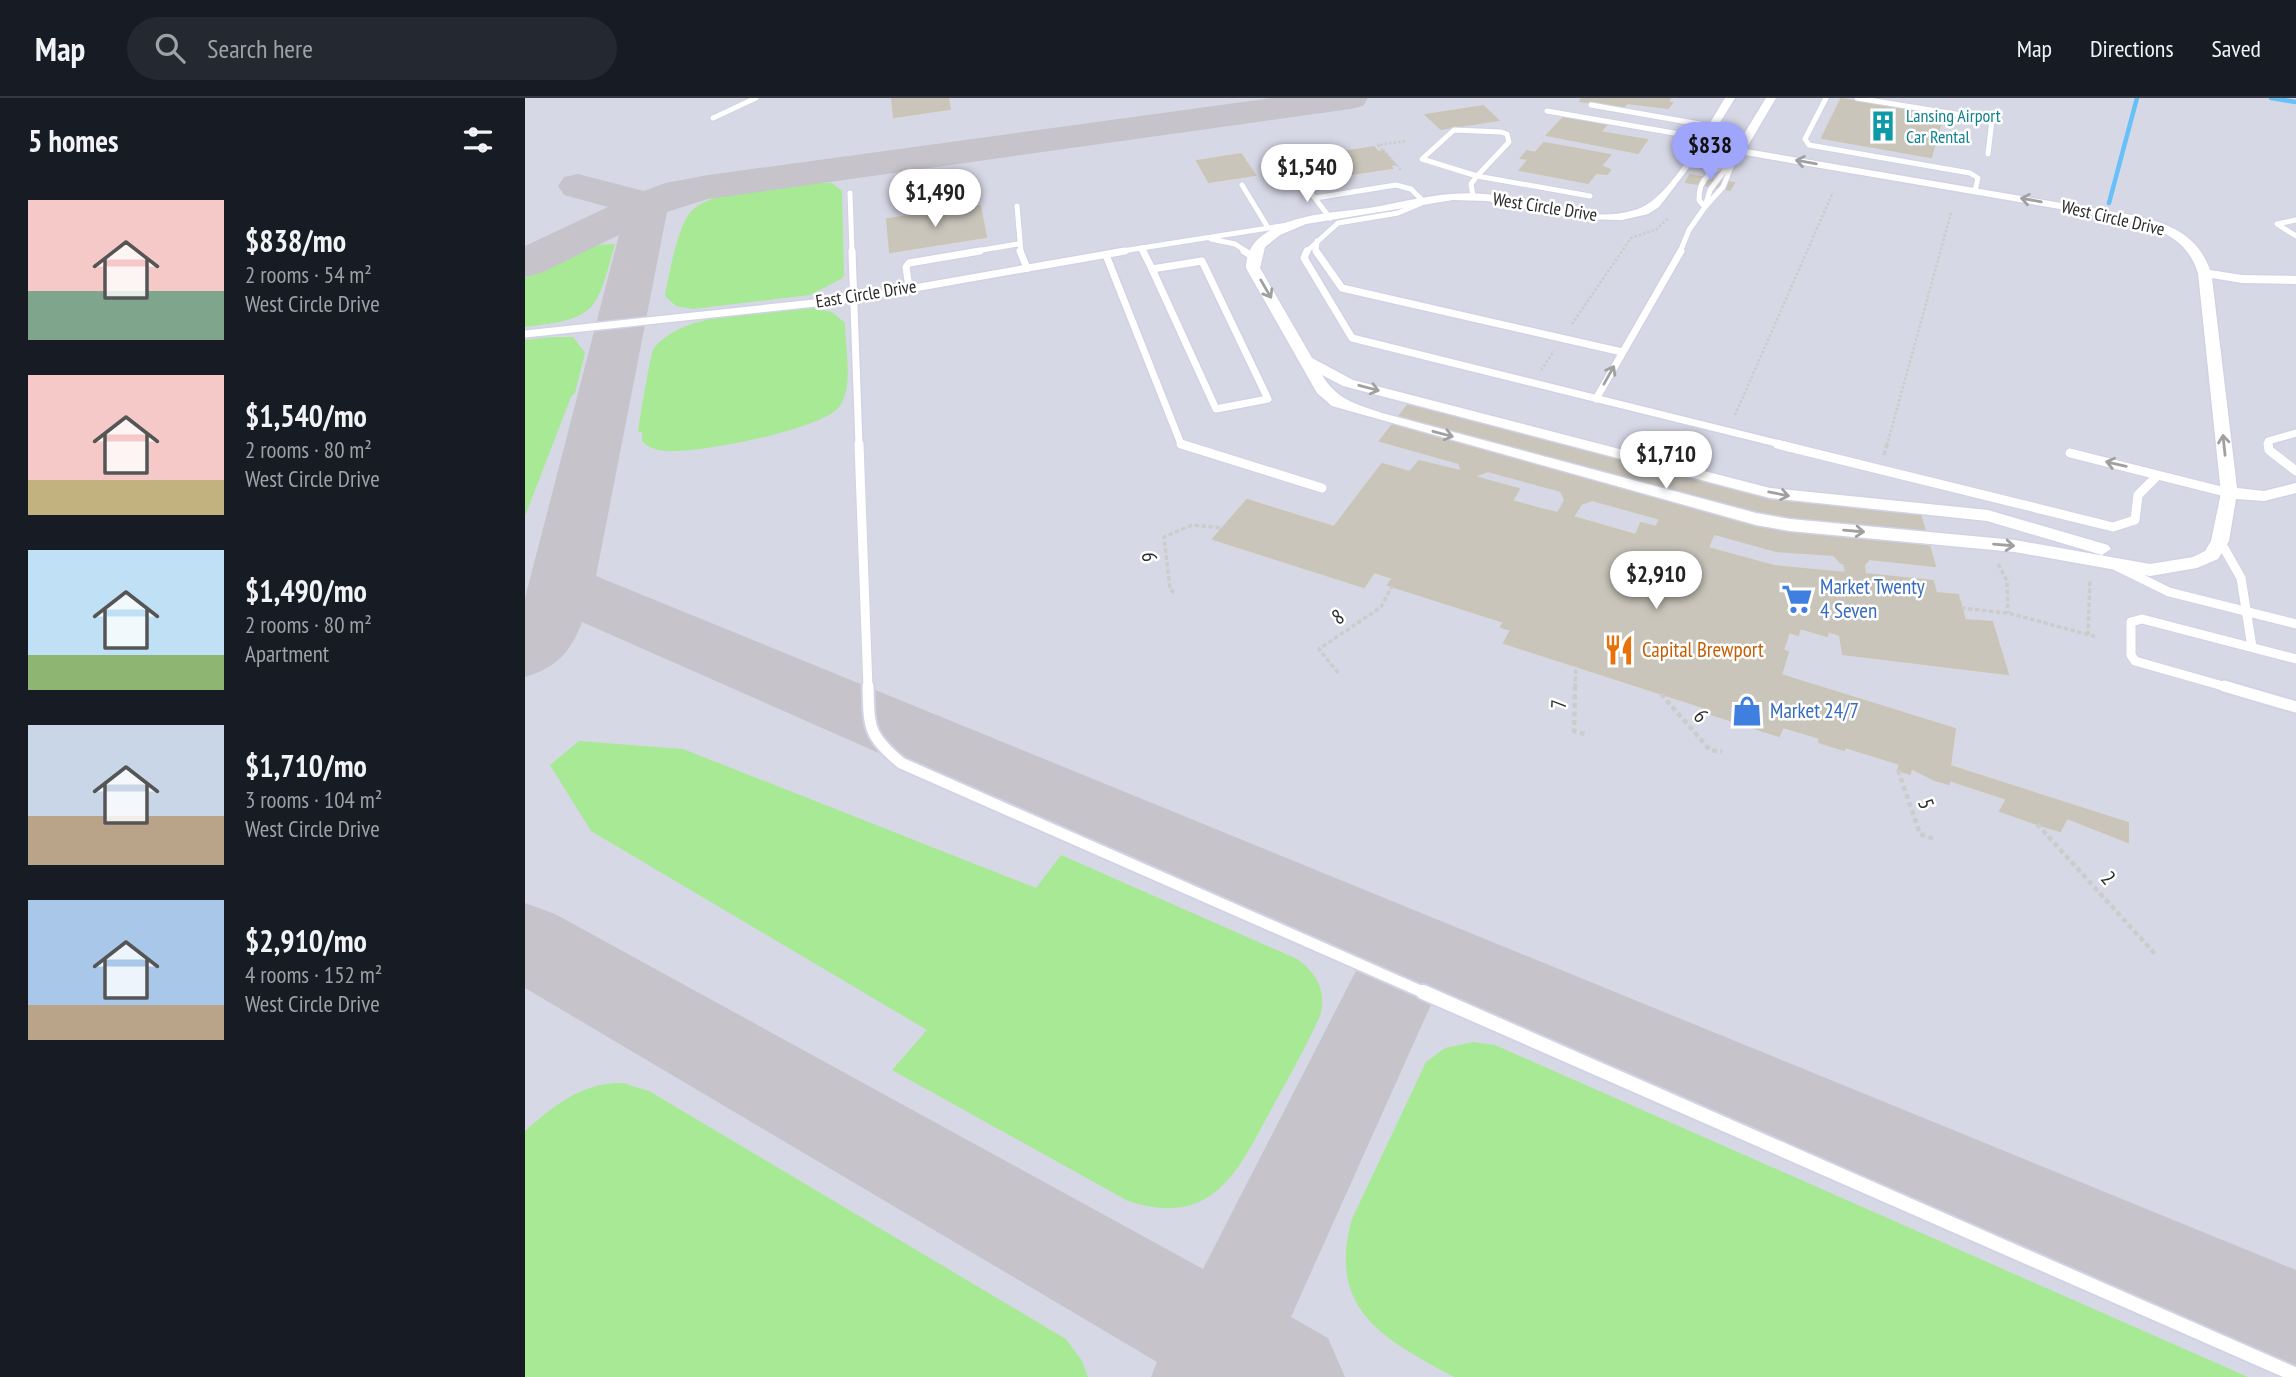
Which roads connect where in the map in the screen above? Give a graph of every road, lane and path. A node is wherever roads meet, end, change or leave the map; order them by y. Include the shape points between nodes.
1 (756, 98) edge
2 (1730, 98) edge
3 (1771, 98) edge
4 (1826, 98) edge
5 (1857, 98) edge
6 (1591, 105) dead end
7 (1546, 111) dead end
8 (713, 118) dead end
9 (1711, 126) junction
10 (1702, 141) junction
11 (1988, 153) dead end
12 (1736, 157) junction
13 (1294, 172) dead end
14 (1478, 174) junction
15 (1242, 185) dead end
16 (1975, 191) junction
17 (1833, 192) dead end
18 (850, 193) dead end
19 (1473, 196) junction
20 (1590, 196) dead end
21 (1315, 198) junction
22 (1424, 202) junction
23 (1017, 206) dead end
24 (1705, 206) junction
25 (1951, 214) dead end
26 (1670, 215) dead end
27 (1330, 218) junction
28 (2296, 220) edge
29 (1294, 224) junction
30 (1267, 226) junction
31 (2296, 236) edge
32 (1205, 238) junction
33 (1317, 241) junction
34 (1018, 244) junction
35 (1142, 248) junction
36 (1106, 255) junction
37 (1252, 256) junction
38 (1027, 268) junction
39 (1152, 269) junction
40 (2205, 273) junction
41 (2296, 280) edge
42 (909, 288) junction
43 (852, 299) junction
44 (525, 334) edge
45 (1563, 338) junction
46 (1622, 352) junction
47 (1307, 360) junction
48 (1532, 383) junction
49 (1596, 399) junction
50 (1728, 432) junction
51 (2296, 433) edge
52 (1885, 452) dead end
53 (2070, 453) dead end
54 (2296, 471) edge
55 (2156, 477) junction
56 (1322, 488) dead end
57 (2296, 488) edge
58 (2229, 493) junction
59 (1223, 528) dead end
60 (2220, 541) junction
61 (2010, 562) dead end
62 (2114, 565) junction
63 (2176, 568) junction
64 (2090, 579) dead end
65 (1392, 586) dead end
66 (1174, 593) dead end
67 (1961, 608) dead end
68 (2247, 612) junction
69 (2008, 613) junction
70 (2296, 624) edge
71 (2088, 635) junction
72 (2097, 637) dead end
73 (2252, 648) junction
74 (2296, 659) edge
75 (1576, 666) dead end
76 (1338, 673) dead end
77 (1661, 694) dead end
78 (2296, 707) edge
79 (1585, 734) dead end
80 (1722, 752) dead end
81 (1898, 770) dead end
82 (2037, 824) dead end
83 (1934, 839) dead end
84 (2155, 954) dead end
85 (2296, 1375) edge

1 - 8 lane
2 - 9 street
3 - 12 street
4 - 16 lane via 1805,139 1809,145 1970,173 1978,178
5 - 11 lane via 1991,120
6 - 9 lane
7 - 10 lane
9 - 10 street
10 - 12 street, West Circle Drive
10 - 19 street, West Circle Drive via 1663,198 1635,214 1590,216
16 -> 12 street, West Circle Drive
12 - 24 lane via 1721,172
12 - 24 lane via 1712,170 1703,181 1698,191
13 - 21 lane
14 - 14 lane via 1510,142 1507,134 1454,130 1422,159
14 - 19 lane via 1471,184
14 - 20 lane
15 - 30 lane
40 -> 16 street, West Circle Drive via 2201,255 2190,243 2151,223
17 - 50 path
18 - 43 lane
19 - 22 street, West Circle Drive
21 - 22 lane via 1396,185 1411,189
21 - 27 lane
22 - 27 street, West Circle Drive
22 - 33 lane via 1398,213 1338,223
23 - 34 lane
24 - 46 lane
25 - 52 path
26 - 45 path via 1657,229 1631,238
27 - 29 street, West Circle Drive
28 - 31 lane via 2277,224
29 - 30 lane, East Circle Drive
29 - 37 street, West Circle Drive via 1268,237
30 - 32 lane, East Circle Drive
32 - 35 lane, East Circle Drive
32 - 37 lane, East Circle Drive via 1224,240
33 - 45 lane via 1316,252 1342,288
33 - 48 lane via 1304,258 1352,338
34 - 38 lane
34 - 42 lane via 909,263
35 - 36 lane, East Circle Drive
35 - 39 lane
36 - 38 lane, East Circle Drive
36 - 56 lane via 1181,444
37 -> 47 street via 1254,268
38 - 42 lane, East Circle Drive
39 - 39 lane via 1216,409 1268,399 1202,261
40 - 41 street
58 -> 40 street, West Circle Drive
42 - 43 lane, East Circle Drive
43 - 44 lane, East Circle Drive
43 - 85 lane via 869,720 878,744 901,764
45 - 46 lane
45 - 48 path
49 -> 46 lane
47 -> 62 street via 1325,393 1337,403 1756,519 2015,546
47 -> 63 street via 1348,383 1770,493 1988,516
48 - 49 lane
49 - 50 lane
50 - 55 lane via 2113,527 2135,520 2138,495
51 - 54 lane via 2268,441 2269,450
55 -> 53 lane
55 - 58 lane
57 - 58 street via 2264,496
58 - 60 street, West Circle Drive
59 - 66 path, 9 via 1210,524 1170,531 1164,537
60 - 63 street via 2212,555
60 - 68 lane via 2239,567
61 - 69 path via 1997,562 2007,581
62 - 63 street
62 - 68 lane via 2169,592
64 - 71 path
65 - 76 path, 8 via 1381,607 1318,649
67 - 69 path
68 - 70 lane
68 - 73 lane
69 - 71 path
71 - 72 path
73 - 74 lane
73 - 78 lane via 2142,619 2131,622 2135,661
75 - 79 path, 7 via 1574,731
77 - 80 path, 6 via 1710,750
81 - 83 path, 5 via 1920,834
82 - 84 path, 2

